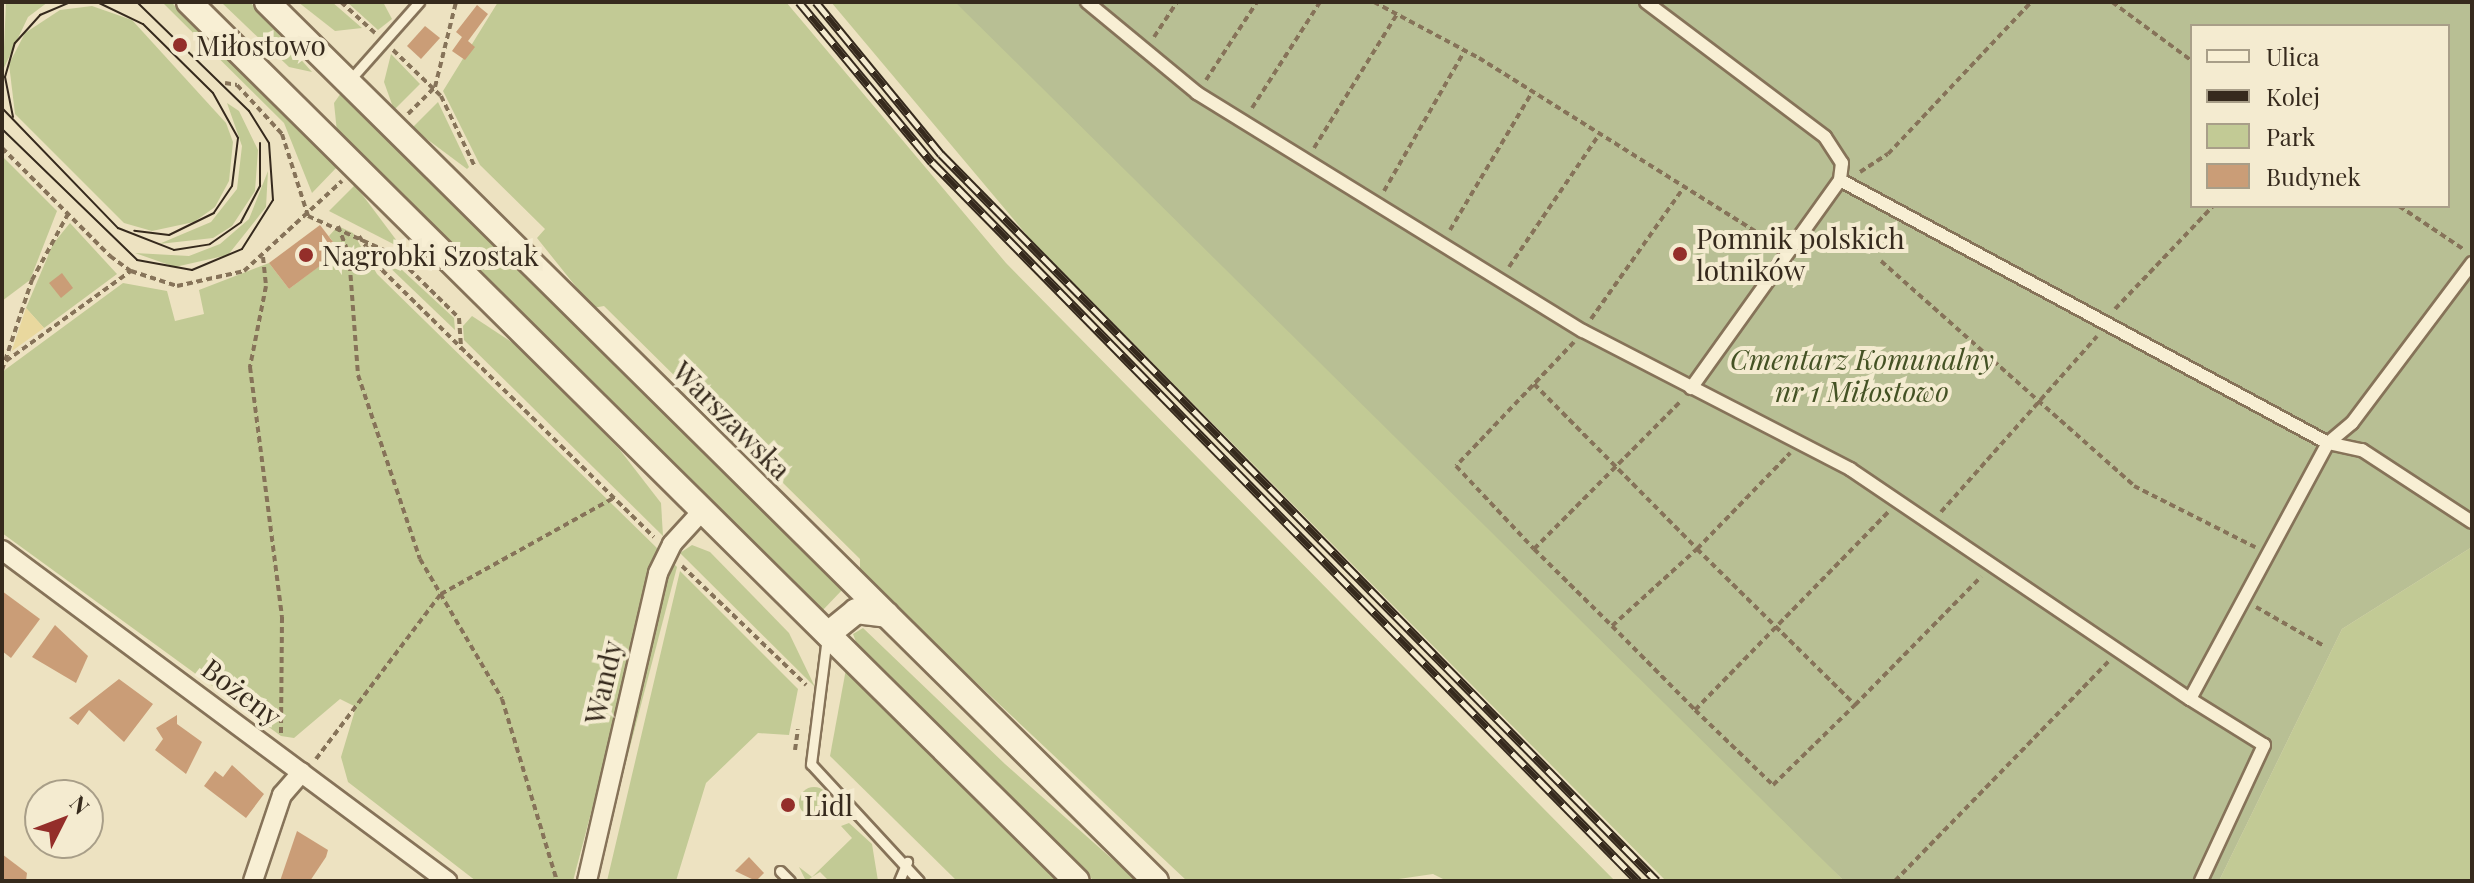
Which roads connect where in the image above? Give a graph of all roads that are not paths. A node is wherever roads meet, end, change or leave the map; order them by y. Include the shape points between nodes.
1 (189, 2) edge
2 (267, 2) edge
3 (419, 2) edge
4 (1087, 2) edge
5 (1646, 2) edge
6 (348, 82) junction
7 (1840, 180) junction
8 (2472, 263) edge
9 (1691, 388) junction
10 (2328, 443) junction
11 (703, 510) junction
12 (2472, 522) edge
13 (2, 550) edge
14 (887, 615) junction
15 (828, 634) junction
16 (2190, 699) junction
17 (303, 773) junction
18 (907, 862) junction
19 (780, 871) dead end
20 (253, 881) edge
21 (447, 881) edge
22 (587, 881) edge
23 (790, 881) edge
24 (899, 881) edge
25 (919, 881) edge
26 (1077, 881) edge
27 (1156, 881) edge
28 (2201, 881) edge

1 - 11 main road
2 - 6 main road, Warszawska
3 - 6 lane
4 - 9 street via 1197,93 1583,331
5 - 7 street via 1825,137 1842,163
6 - 14 main road, Warszawska
7 - 9 street
7 - 10 street
8 - 10 street via 2352,423
9 - 16 street via 1800,442 1899,501
10 - 12 street via 2362,450
10 - 16 street
11 - 15 main road
11 - 22 street, Wandy via 668,551
13 - 17 street, Bożeny
14 - 15 main road via 856,611
14 - 27 main road, Warszawska
15 - 18 lane via 811,764
15 - 26 main road
16 - 28 street via 2264,745
17 - 20 street via 282,795
17 - 21 street, Bożeny
18 - 24 lane
18 - 25 lane
19 - 23 lane

